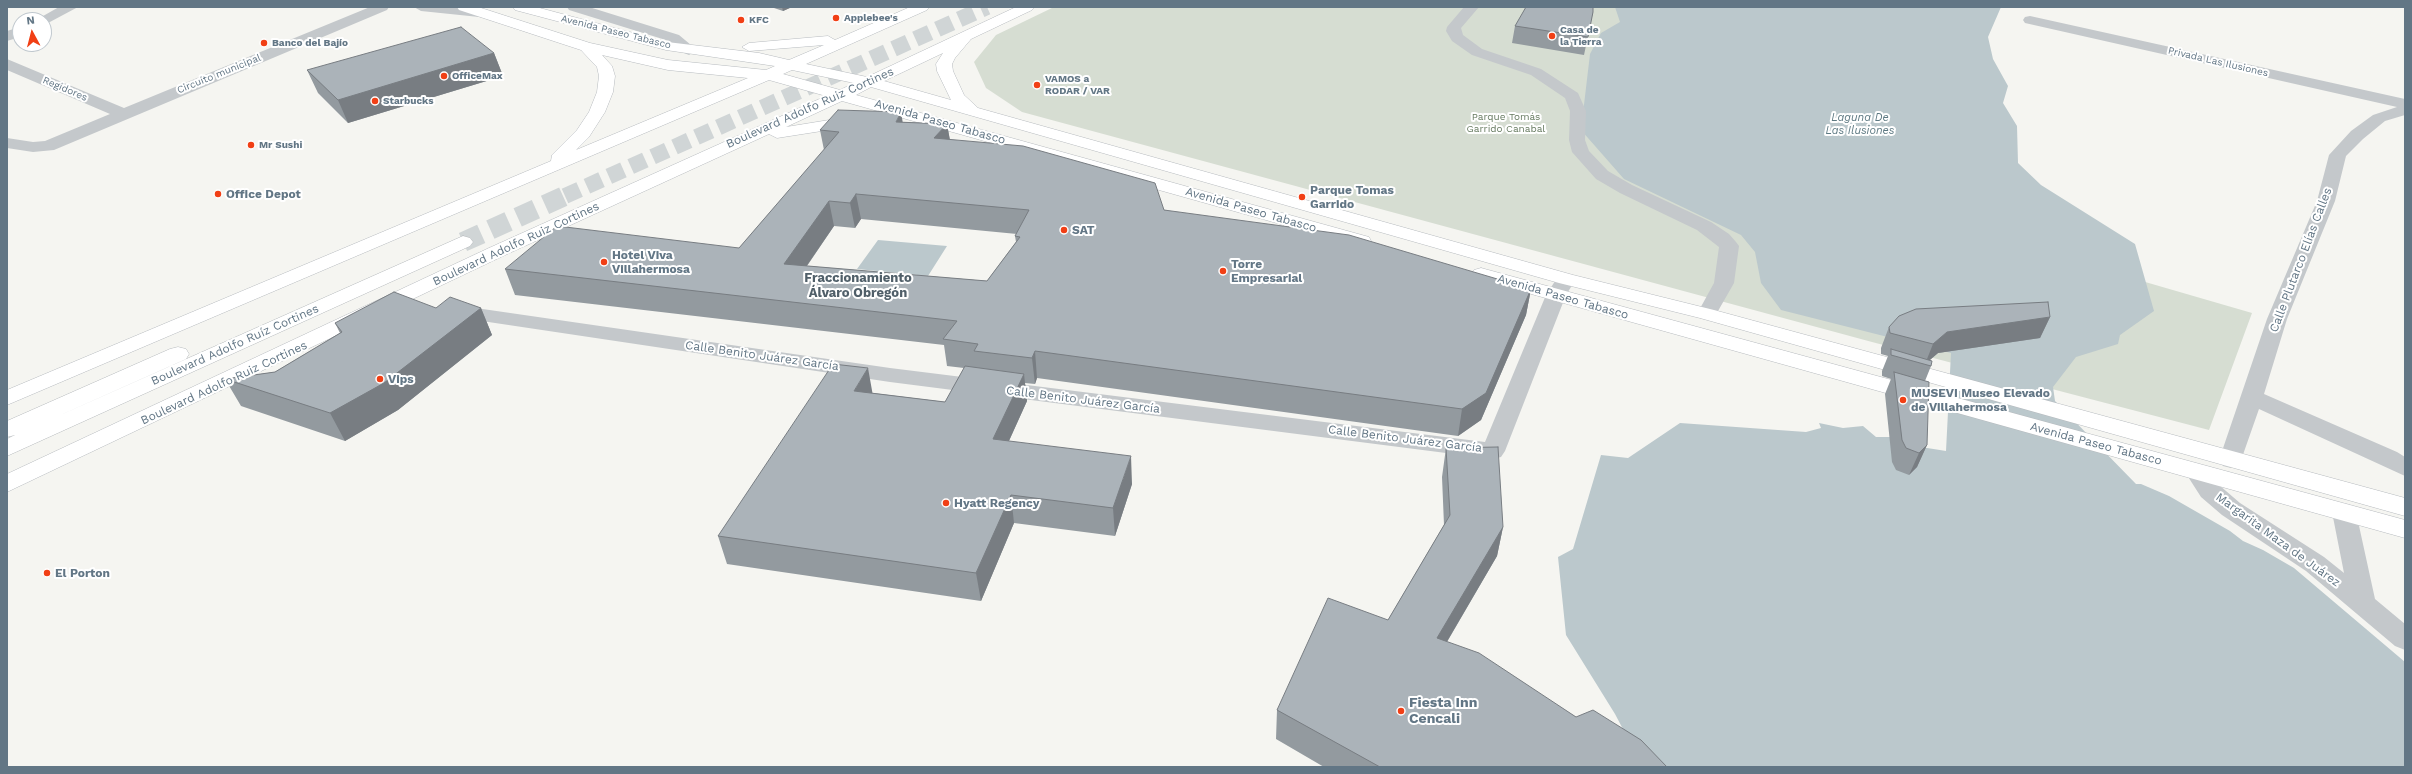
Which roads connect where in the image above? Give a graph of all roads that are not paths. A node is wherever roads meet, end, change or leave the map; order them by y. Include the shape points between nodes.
1 (71, 7) edge
2 (382, 7) edge
3 (421, 7) edge
4 (464, 7) edge
5 (520, 7) edge
6 (574, 7) edge
7 (922, 7) edge
8 (1027, 7) edge
9 (1472, 7) edge
10 (489, 14) junction
11 (52, 16) edge
12 (2030, 20) dead end
13 (969, 34) junction
14 (853, 37) junction
15 (586, 47) junction
16 (689, 50) junction
17 (7, 64) edge
18 (791, 64) junction
19 (768, 75) junction
20 (869, 82) junction
21 (842, 95) junction
22 (2405, 104) edge
23 (2405, 110) edge
24 (972, 111) junction
25 (124, 114) junction
26 (932, 120) junction
27 (7, 143) edge
28 (728, 145) junction
29 (544, 170) junction
30 (1381, 246) edge
31 (1465, 270) edge
32 (1561, 287) junction
33 (394, 302) junction
34 (1707, 314) junction
35 (12, 392) edge
36 (2252, 397) junction
37 (69, 402) junction
38 (7, 422) edge
39 (7, 430) edge
40 (7, 448) edge
41 (2232, 460) junction
42 (2405, 468) edge
43 (2197, 472) junction
44 (7, 484) edge
45 (2405, 507) edge
46 (2344, 512) junction
47 (2405, 529) edge
48 (2363, 604) junction
49 (2405, 639) edge

1 - 11 street
2 - 25 street, Circuíto municipal
3 - 10 street, Avenida Paseo Tabasco
4 - 10 main road, Avenida Paseo Tabasco
5 - 16 main road, Avenida Paseo Tabasco via 622,36
6 - 16 street, Avenida Paseo Tabasco via 674,38
7 - 14 main road
8 - 13 main road, Boulevard Adolfo Ruiz Cortines
9 - 34 street via 1454,27 1453,31 1457,38 1477,52 1536,72 1572,96 1578,111 1577,140 1581,152 1593,168 1613,183 1704,226 1729,246 1724,283
10 - 15 main road, Avenida Paseo Tabasco
12 - 22 street, Privada Las Ilusiones
13 - 20 main road, Boulevard Adolfo Ruiz Cortines
13 - 24 main road via 948,56 944,64 956,97
14 - 16 main road via 777,46
14 - 18 main road
15 - 19 main road, Avenida Paseo Tabasco via 668,65
15 - 29 main road via 604,66 607,76 606,92 597,112 580,137
16 - 18 main road, Avenida Paseo Tabasco
17 - 25 street, Regidores
18 - 19 main road
18 - 20 main road, Avenida Paseo Tabasco
19 - 21 main road, Avenida Paseo Tabasco
19 - 29 main road
20 - 21 main road, Boulevard Adolfo Ruiz Cortines
20 - 24 main road, Avenida Paseo Tabasco
21 - 26 main road, Avenida Paseo Tabasco
21 - 28 main road, Boulevard Adolfo Ruiz Cortines
23 - 36 street, Calle Plutarco Elías Calles via 2379,118 2357,134 2338,156 2326,201 2277,319
24 - 32 main road, Avenida Paseo Tabasco
25 - 27 street, Circuíto municipal via 48,146 33,147
26 - 28 main road via 881,119 835,123
26 - 30 main road, Avenida Paseo Tabasco
28 - 33 main road, Boulevard Adolfo Ruiz Cortines
29 - 35 main road
31 - 32 main road, Avenida Paseo Tabasco
32 - 33 street, Calle Benito Juárez García via 1493,451 937,382
32 - 34 main road, Avenida Paseo Tabasco
32 - 43 main road, Avenida Paseo Tabasco
33 - 44 main road, Boulevard Adolfo Ruiz Cortines
34 - 41 main road, Avenida Paseo Tabasco
36 - 41 street, Calle Plutarco Elías Calles
36 - 42 street via 2389,458
37 - 38 main road
37 - 39 main road, Boulevard Adolfo Ruíz Cortines
37 - 40 main road, Boulevard Adolfo Ruíz Cortines via 464,234
41 - 45 main road, Avenida Paseo Tabasco
43 - 46 main road, Avenida Paseo Tabasco
43 - 48 street, Margarita Maza de Juárez via 2210,491 2231,509 2315,564
46 - 47 main road, Avenida Paseo Tabasco
46 - 48 street, Margarita Maza de Juárez
48 - 49 street, Margarita Maza de Juárez

